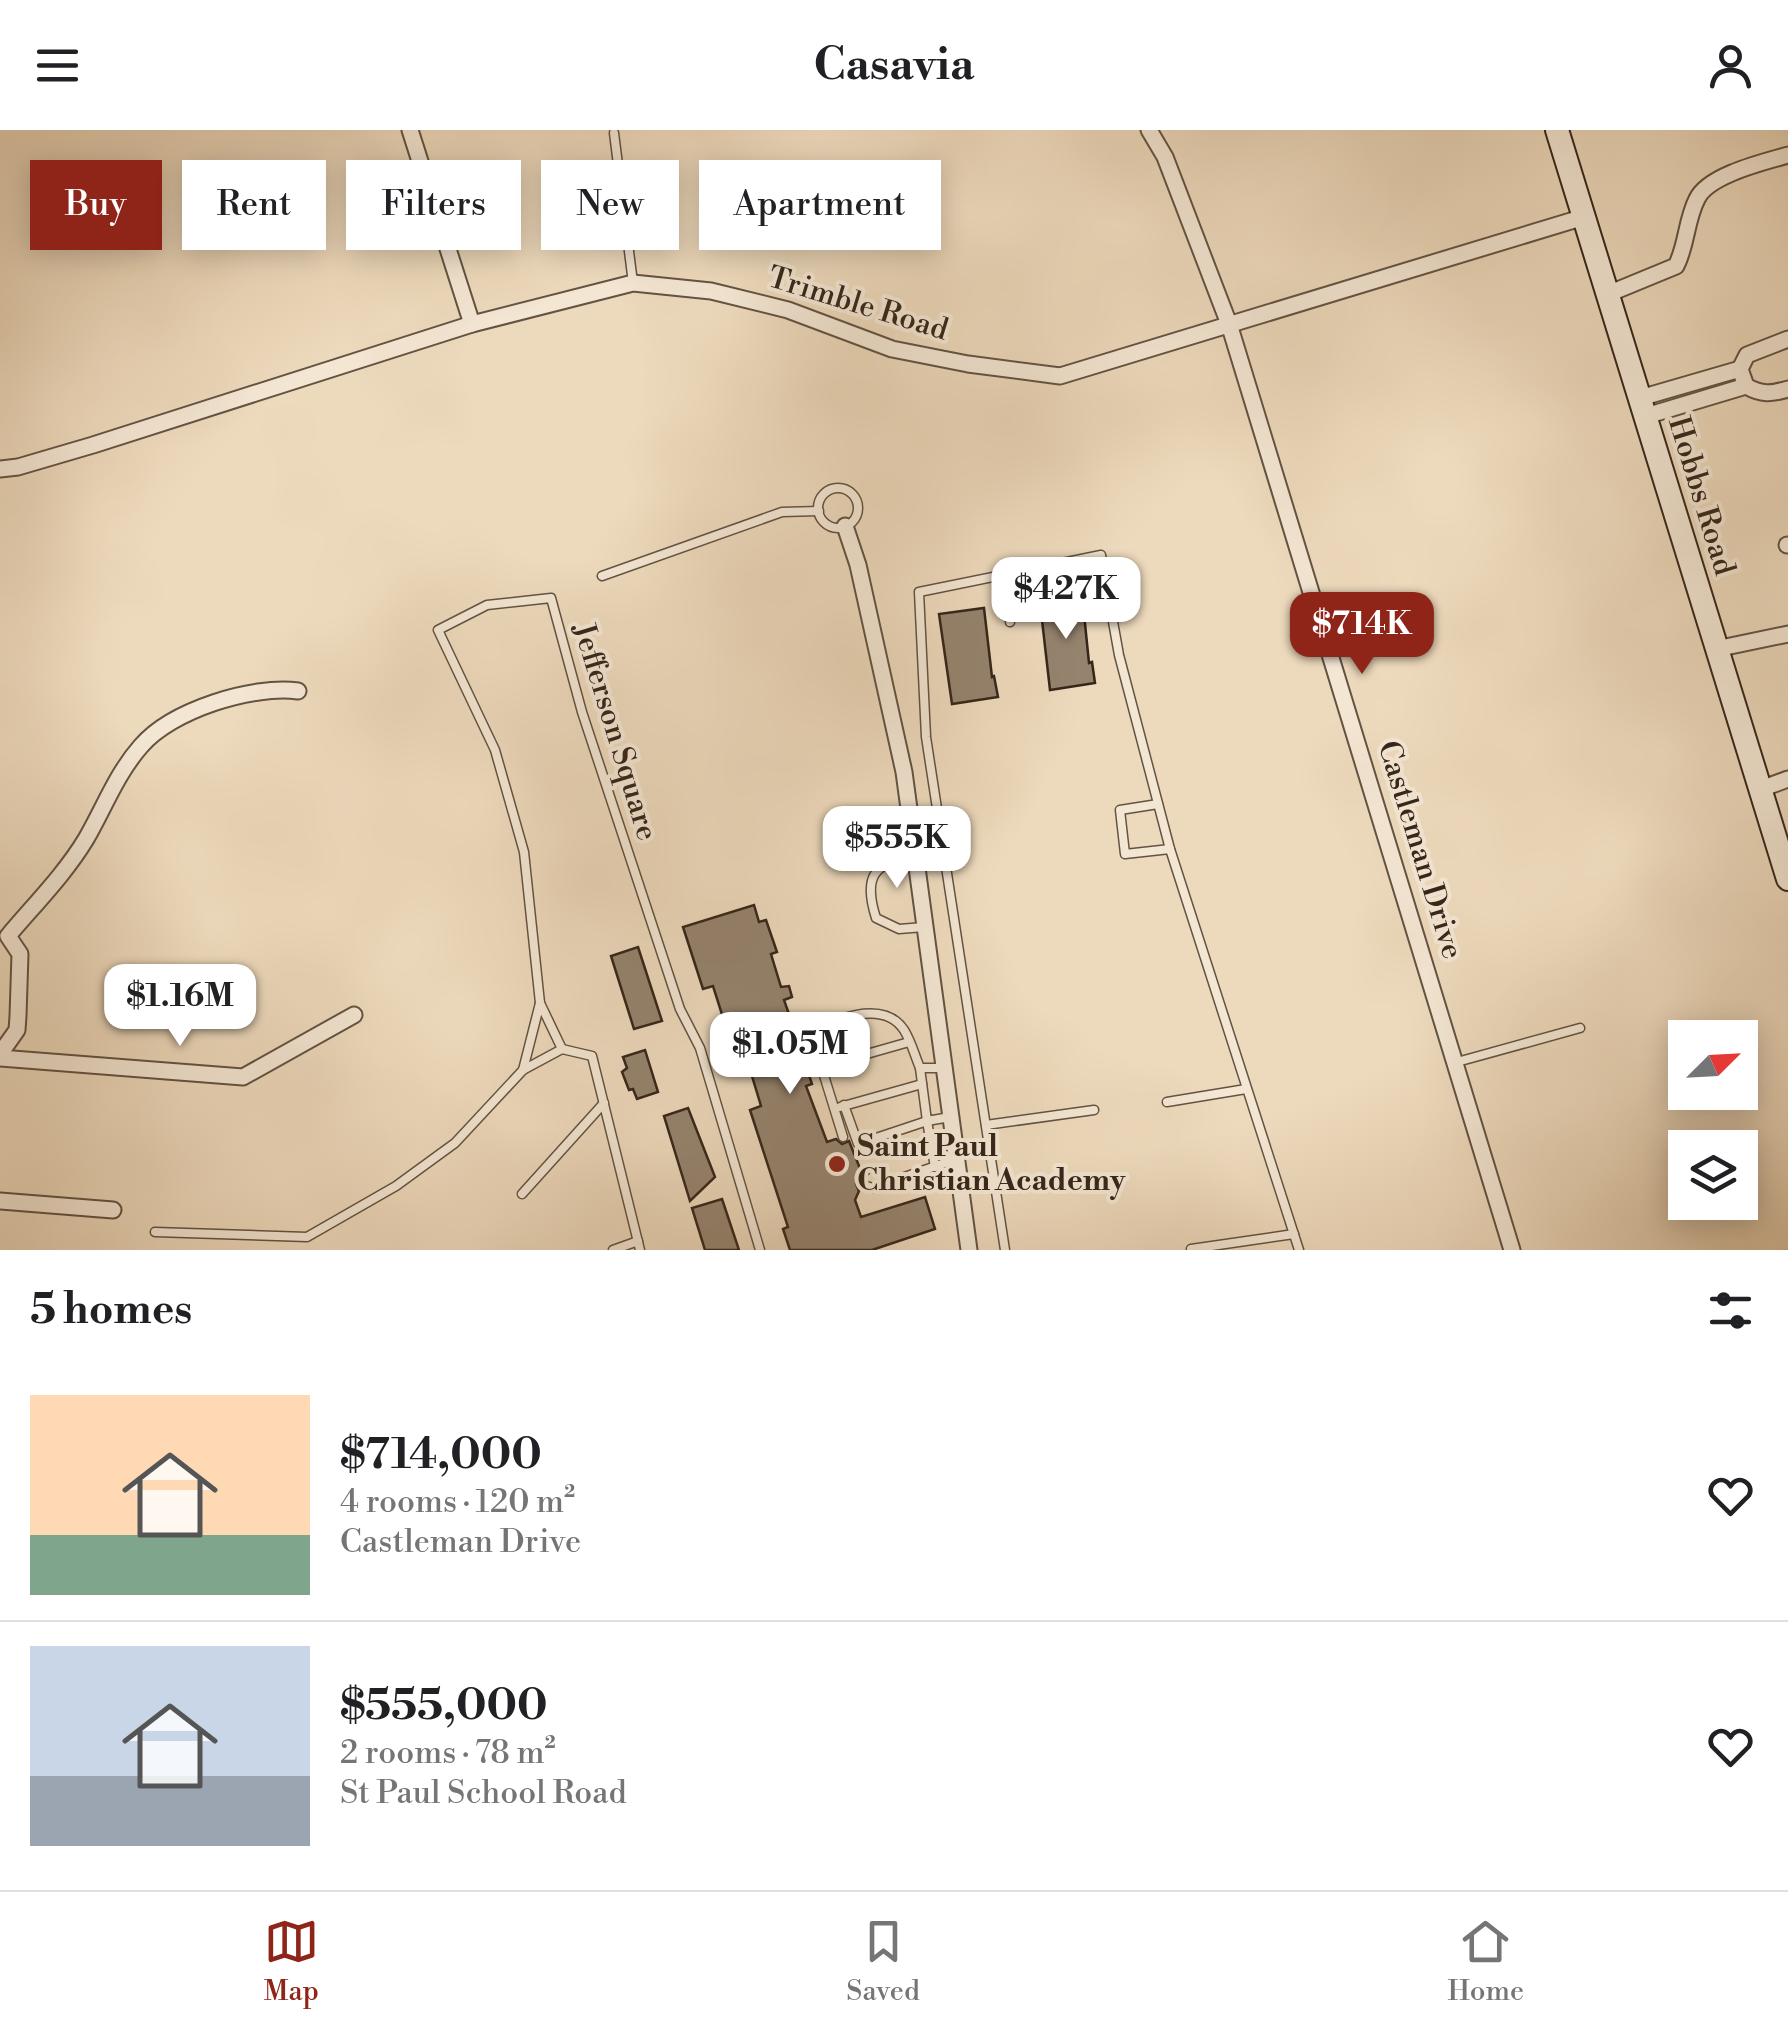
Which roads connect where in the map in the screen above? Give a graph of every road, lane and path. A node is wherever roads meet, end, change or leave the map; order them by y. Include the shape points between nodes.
1 (410, 130) edge
2 (1149, 130) edge
3 (1560, 131) edge
4 (614, 133) dead end
5 (1788, 155) edge
6 (1584, 217) junction
7 (632, 284) junction
8 (1608, 294) junction
9 (472, 324) junction
10 (1229, 324) junction
11 (1788, 339) edge
12 (1740, 369) junction
13 (1746, 386) junction
14 (1788, 389) edge
15 (1643, 407) junction
16 (0, 470) edge
17 (818, 511) junction
18 (845, 526) junction
19 (1004, 574) junction
20 (602, 576) dead end
21 (1010, 622) dead end
22 (1788, 634) edge
23 (1716, 649) junction
24 (298, 691) dead end
25 (1788, 779) edge
26 (1758, 790) junction
27 (1158, 804) junction
28 (1170, 849) junction
29 (915, 857) junction
30 (1788, 879) edge
31 (924, 927) junction
32 (4, 938) edge
33 (540, 1003) junction
34 (354, 1014) dead end
35 (1580, 1028) dead end
36 (909, 1042) junction
37 (562, 1049) junction
38 (0, 1056) edge
39 (1456, 1062) junction
40 (821, 1067) junction
41 (920, 1068) junction
42 (943, 1068) junction
43 (523, 1070) junction
44 (922, 1084) junction
45 (1246, 1089) junction
46 (1167, 1102) dead end
47 (604, 1103) junction
48 (844, 1105) junction
49 (834, 1108) junction
50 (1094, 1110) dead end
51 (950, 1117) junction
52 (927, 1121) junction
53 (986, 1125) junction
54 (842, 1136) dead end
55 (956, 1159) junction
56 (935, 1167) junction
57 (863, 1185) dead end
58 (522, 1194) dead end
59 (0, 1202) edge
60 (112, 1210) dead end
61 (155, 1232) dead end
62 (1294, 1234) junction
63 (639, 1246) edge
64 (1191, 1248) edge
65 (613, 1250) edge
66 (760, 1250) edge
67 (969, 1250) edge
68 (1004, 1250) edge
69 (1299, 1250) edge
70 (1512, 1250) edge

1 - 9 street
2 - 10 street, Castleman Drive
3 - 6 street, Hobbs Road
4 - 7 lane
5 - 8 street via 1718,180 1698,196 1676,266
6 - 8 street, Hobbs Road
6 - 10 street, Trimble Road
7 - 9 street, Trimble Road
7 - 10 street, Trimble Road via 711,291 788,310 892,349 1060,376
8 - 15 street, Hobbs Road
9 - 16 street, Trimble Road
10 - 39 street, Castleman Drive
11 - 12 street via 1758,348
12 - 13 street
12 - 15 street
13 - 14 street via 1767,395
13 - 15 street
15 - 23 street, Hobbs Road
17 - 18 lane via 827,524
17 - 18 lane via 828,491 849,492 857,508
17 - 20 lane via 782,512
18 - 29 street via 900,754
19 - 21 lane
19 - 27 lane via 1101,555
19 - 53 lane via 918,592 926,737
22 - 23 street
23 - 26 street, Hobbs Road
24 - 32 street via 238,695 173,721 144,742 84,842
25 - 26 street
26 - 30 street, Hobbs Road
27 - 28 lane
27 - 28 lane via 1120,810 1125,854
28 - 45 lane
29 - 31 street
29 - 31 lane via 879,867 870,899 876,918 899,929
31 - 42 street
32 - 38 street via 20,954 18,1016
33 - 37 lane, Jefferson Square
33 - 43 lane, Jefferson Square
33 - 66 lane, Jefferson Square via 524,852 495,750 438,630 487,605 551,598 582,712 680,1008 700,1048
34 - 38 street via 243,1077
35 - 39 lane
36 - 40 lane
36 - 40 lane via 902,1026 874,1012 841,1018 813,1029
36 - 41 lane
37 - 43 lane, Jefferson Square
37 - 47 lane, Jefferson Square via 592,1056
39 - 70 street, Castleman Drive
40 - 49 lane
41 - 42 lane
41 - 44 lane
42 - 51 street
43 - 61 lane, Jefferson Square via 455,1143 307,1237
44 - 48 lane
44 - 52 lane
45 - 46 lane
45 - 62 lane
47 - 58 lane
47 - 63 lane, Jefferson Square
48 - 49 lane
48 - 52 lane via 858,1144
49 - 54 lane
50 - 53 lane
51 - 52 lane
51 - 55 street
52 - 56 lane
53 - 68 lane
55 - 56 lane
55 - 67 street
56 - 57 lane via 873,1188
59 - 60 street
62 - 64 lane
62 - 69 lane
63 - 65 lane

